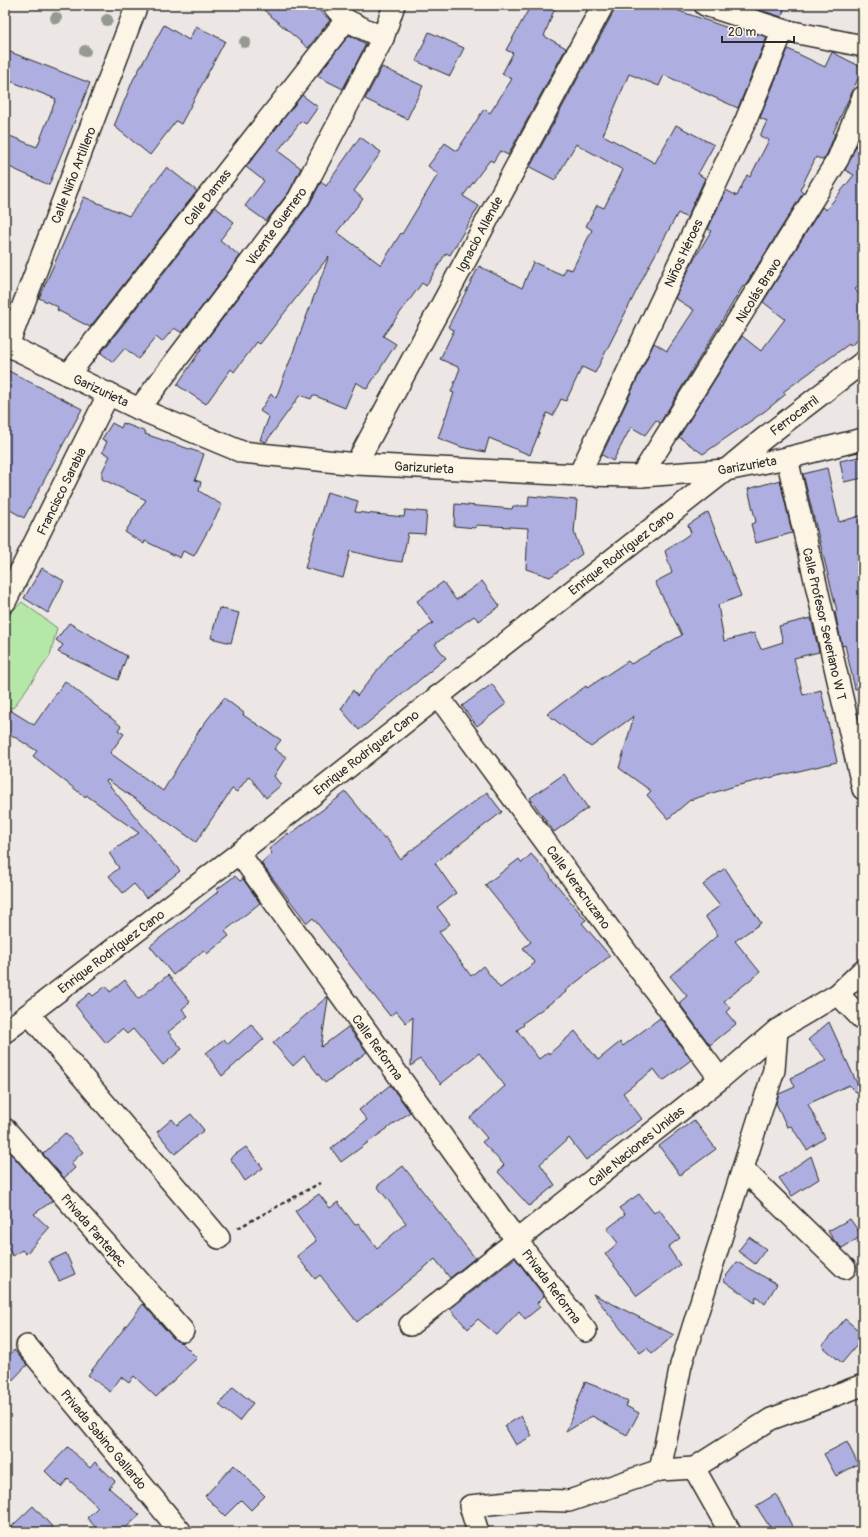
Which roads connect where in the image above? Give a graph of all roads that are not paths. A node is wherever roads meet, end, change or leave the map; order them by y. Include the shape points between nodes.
1 (137, 5) edge
2 (394, 5) edge
3 (602, 5) edge
4 (704, 5) edge
5 (339, 12) edge
6 (783, 30) junction
7 (383, 38) junction
8 (863, 46) edge
9 (863, 97) edge
10 (7, 345) edge
11 (863, 362) edge
12 (68, 375) junction
13 (109, 393) junction
14 (139, 409) junction
15 (863, 439) edge
16 (787, 458) junction
17 (356, 464) junction
18 (726, 470) junction
19 (579, 475) junction
20 (641, 476) junction
21 (8, 593) edge
22 (438, 696) junction
23 (863, 789) edge
24 (239, 853) junction
25 (863, 970) edge
26 (838, 994) junction
27 (29, 1014) junction
28 (863, 1020) edge
29 (777, 1030) junction
30 (5, 1032) edge
31 (720, 1078) junction
32 (5, 1129) edge
33 (743, 1169) junction
34 (219, 1238) road end
35 (517, 1241) junction
36 (845, 1268) dead end
37 (410, 1325) dead end
38 (183, 1330) dead end
39 (586, 1331) dead end
40 (26, 1346) dead end
41 (863, 1386) edge
42 (694, 1468) junction
43 (660, 1470) junction
44 (182, 1532) edge
45 (478, 1532) edge
46 (730, 1532) edge

1 - 10 street, Calle Niño Artillero
2 - 7 street, Vicente Guerrero
3 - 17 street, Ignacio Allende
4 - 6 street
5 - 7 street
5 - 12 street, Calle Damas
6 - 8 street
6 - 19 street, Niños Héroes via 746,120
7 - 14 street, Vicente Guerrero via 299,198
9 - 20 street, Nicolás Bravo via 838,159
10 - 12 street, Garizurieta
11 - 18 street, Ferrocarril
12 - 13 street, Garizurieta
13 - 14 street, Garizurieta
13 - 21 street, Francisco Sarabia
14 - 17 street, Garizurieta via 242,452
15 - 16 street, Garizurieta
16 - 18 street, Garizurieta
16 - 23 street, Calle Profesor Severiano W T
17 - 19 street, Garizurieta
18 - 20 street, Garizurieta
18 - 22 street, Enrique Rodríguez Cano
19 - 20 street, Garizurieta
22 - 24 street, Enrique Rodríguez Cano
22 - 31 street, Calle Veracruzano
24 - 27 street, Enrique Rodríguez Cano
24 - 35 street, Calle Reforma
25 - 26 street, Calle Naciones Unidas
26 - 28 street
26 - 29 street, Calle Naciones Unidas
27 - 30 street, Enrique Rodríguez Cano
27 - 34 street
29 - 31 street, Calle Naciones Unidas
29 - 33 street via 774,1070
31 - 35 street, Calle Naciones Unidas
32 - 38 street, Privada Pantepec
33 - 36 street
33 - 43 street via 680,1365
35 - 37 street, Calle Naciones Unidas
35 - 39 street, Privada Reforma
40 - 44 street, Privada Sabino Gallardo
41 - 42 street via 771,1419
42 - 43 street
42 - 46 street
43 - 45 street via 569,1501 529,1500 470,1506

